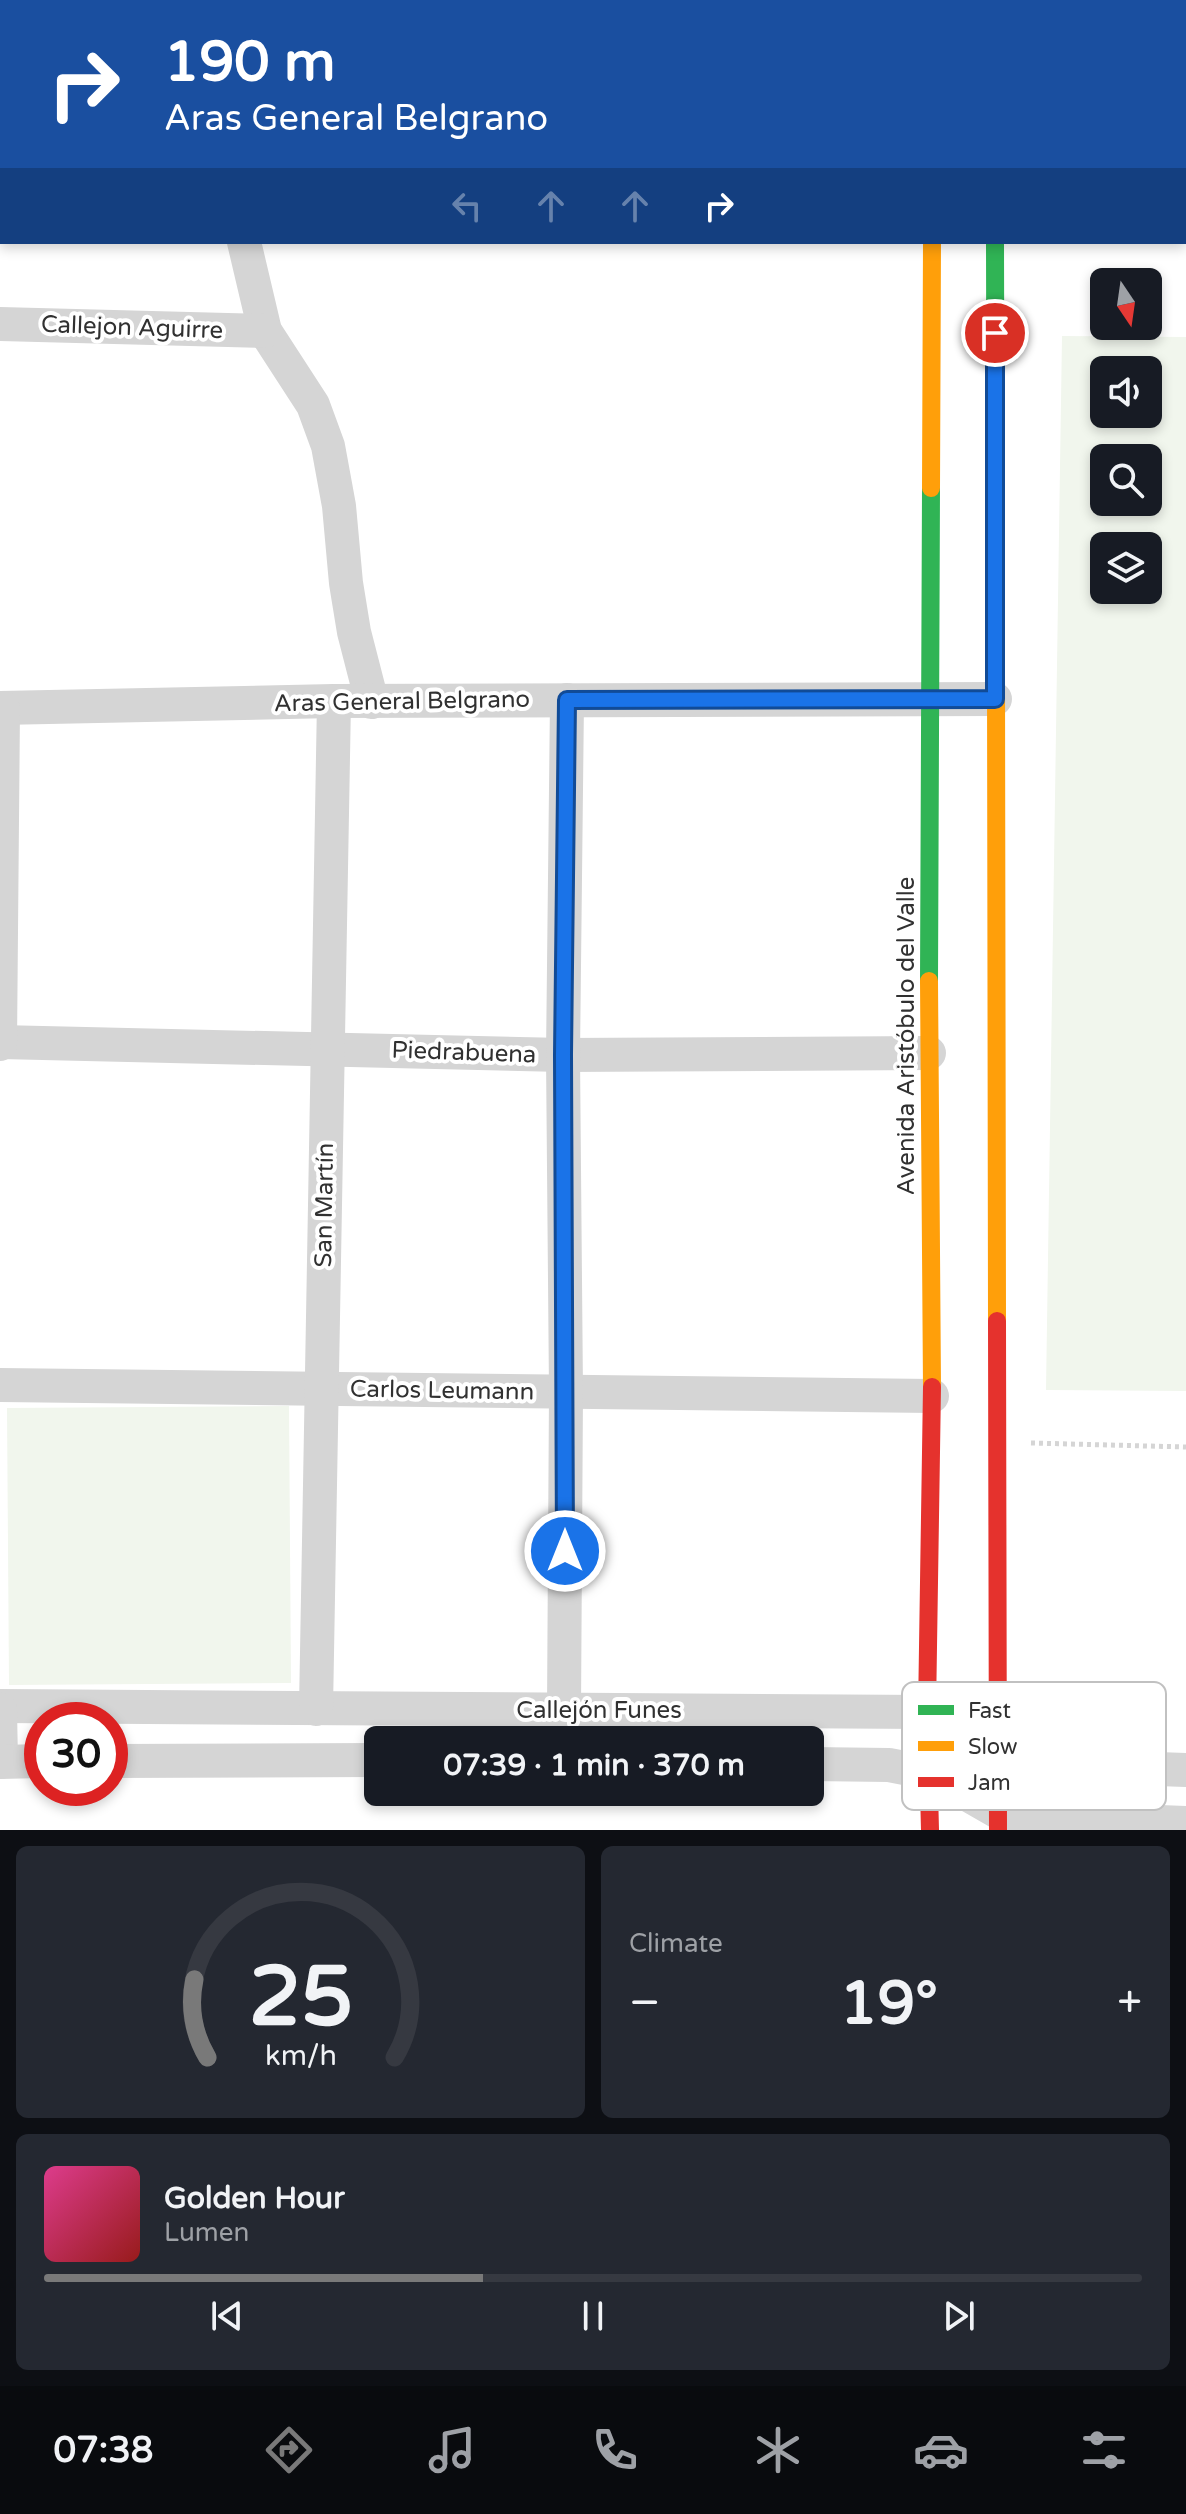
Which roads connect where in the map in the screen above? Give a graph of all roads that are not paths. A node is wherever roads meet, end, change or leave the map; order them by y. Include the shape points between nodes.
1 (244, 244) edge
2 (932, 244) edge
3 (995, 244) edge
4 (0, 324) edge
5 (265, 331) junction
6 (930, 698) junction
7 (995, 699) junction
8 (567, 700) junction
9 (334, 701) junction
10 (372, 702) junction
11 (2, 708) edge
12 (0, 1043) edge
13 (326, 1047) junction
14 (929, 1053) junction
15 (563, 1055) junction
16 (0, 1385) edge
17 (322, 1389) junction
18 (566, 1392) junction
19 (932, 1396) junction
20 (927, 1682) edge
21 (999, 1682) edge
22 (0, 1708) edge
23 (316, 1709) junction
24 (564, 1710) junction
25 (902, 1712) edge
26 (364, 1760) edge
27 (24, 1761) edge
28 (128, 1761) edge
29 (0, 1762) edge
30 (824, 1764) edge
31 (902, 1768) edge
32 (1166, 1769) edge
33 (1186, 1770) edge
34 (998, 1821) edge
35 (1186, 1823) edge

1 - 5 street
2 - 6 main road, Avenida Aristóbulo del Valle
3 - 7 main road
4 - 5 street, Callejon Aguirre
5 - 10 street via 313,405 328,446 354,632
6 - 7 street, Aras General Belgrano
6 - 8 street, Aras General Belgrano
6 - 14 main road, Avenida Aristóbulo del Valle
7 - 21 main road
8 - 10 street, Aras General Belgrano
8 - 15 street
9 - 10 street, Aras General Belgrano
9 - 11 street, Aras General Belgrano
9 - 13 street, San Martín
11 - 12 street
12 - 13 street, Piedrabuena
13 - 15 street, Piedrabuena
13 - 17 street, San Martín
14 - 15 street, Piedrabuena
14 - 19 main road, Avenida Aristóbulo del Valle
15 - 18 street
16 - 17 street, Carlos Leumann
17 - 18 street, Carlos Leumann
17 - 23 street, San Martín
18 - 19 street, Carlos Leumann
18 - 24 street
19 - 20 main road, Avenida Aristóbulo del Valle
22 - 23 street, Callejón Funes
22 - 29 street
23 - 24 street, Callejón Funes
24 - 25 street, Callejón Funes
26 - 28 street
27 - 29 street
30 - 31 street
32 - 33 street, Callejón Funes
34 - 35 street via 1030,1817

